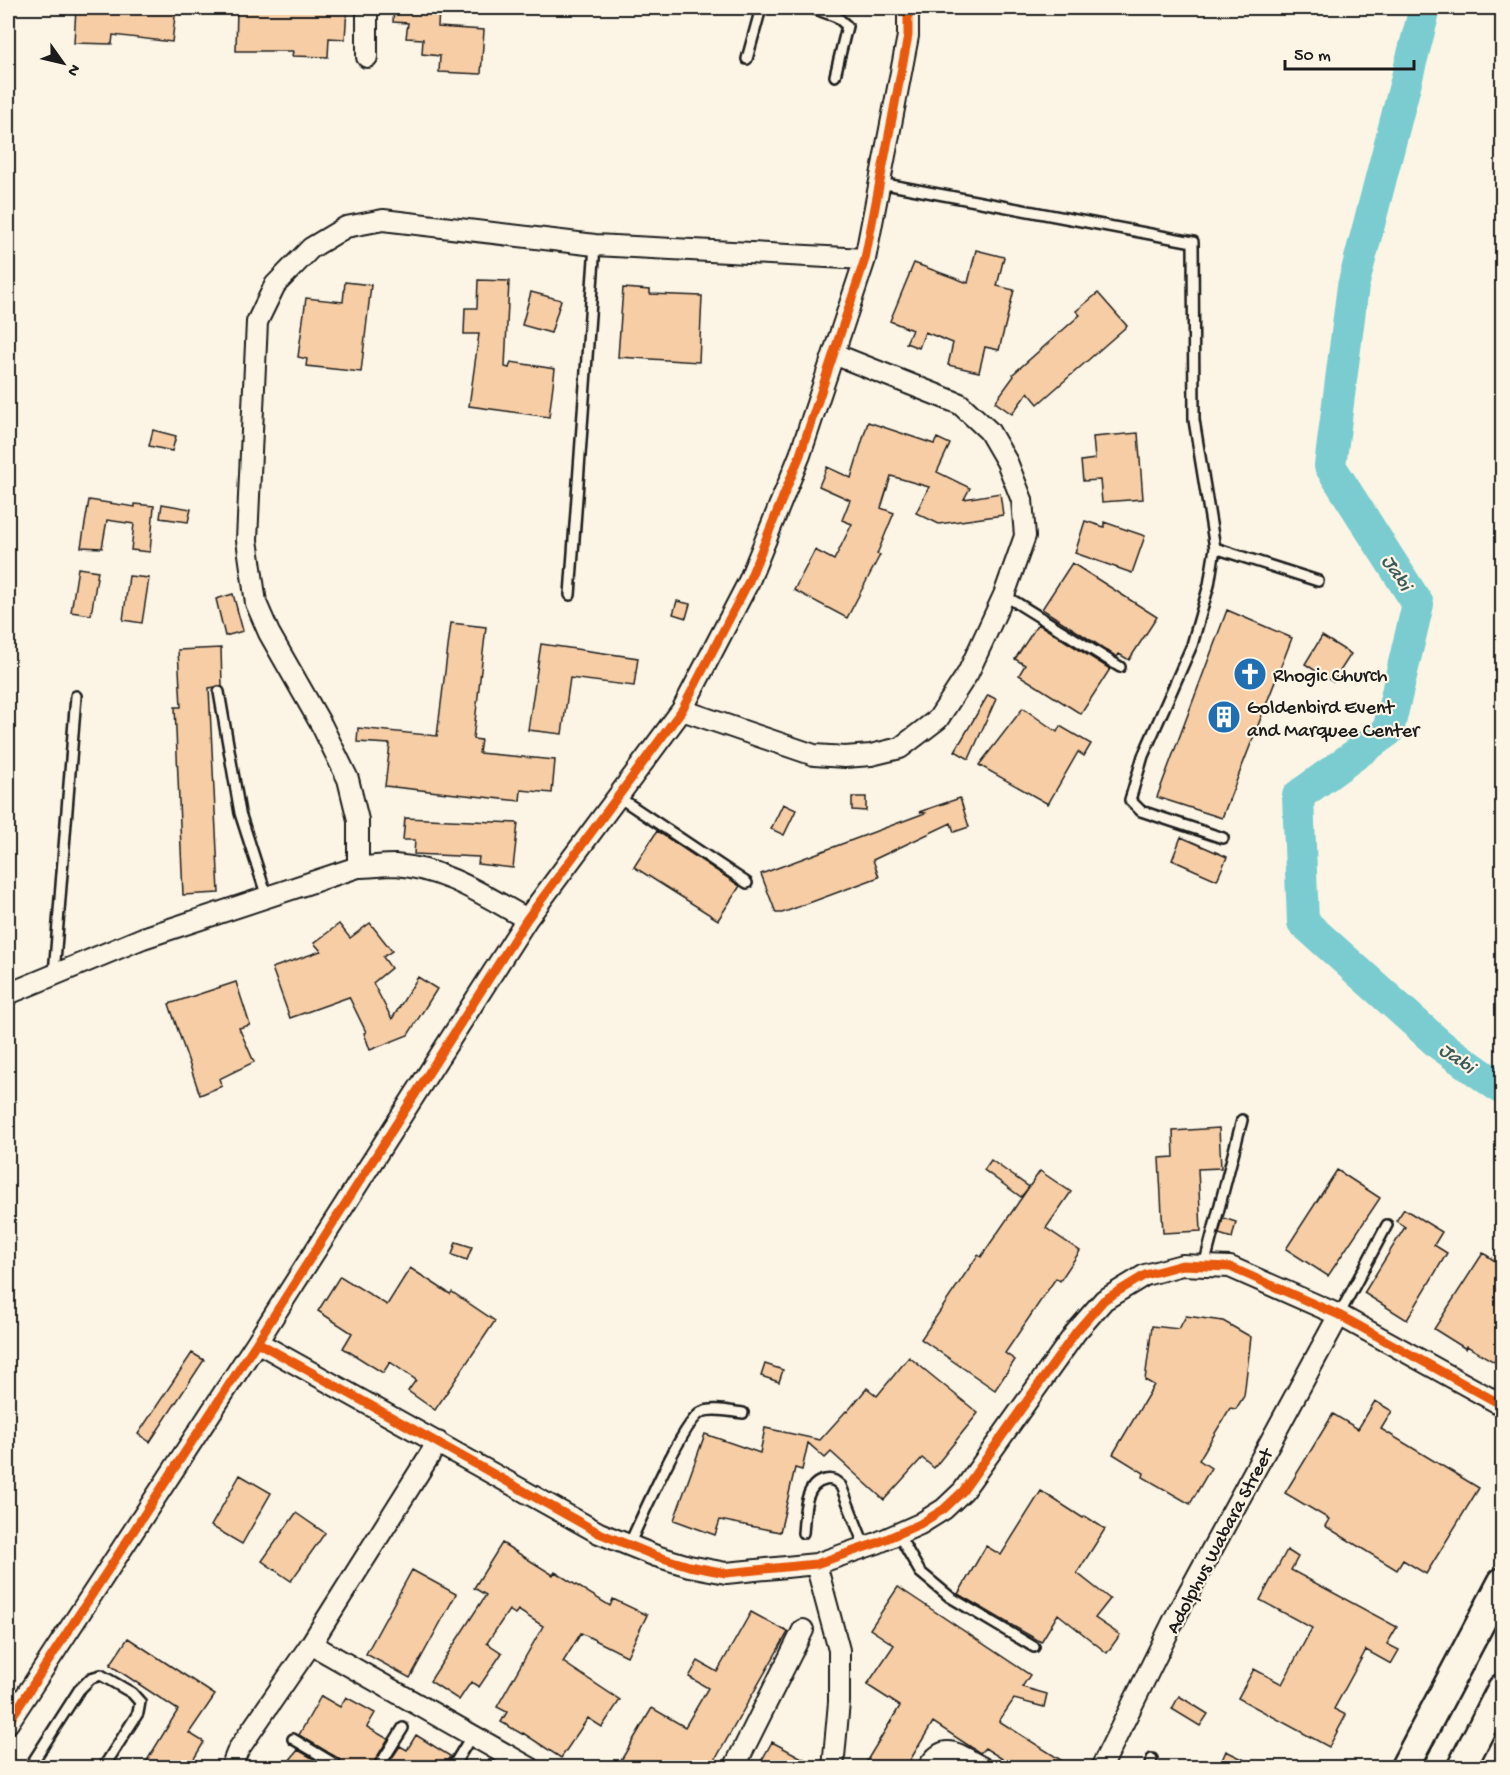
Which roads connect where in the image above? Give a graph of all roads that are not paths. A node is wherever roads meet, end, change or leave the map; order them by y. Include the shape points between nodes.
1 (368, 8) edge
2 (761, 8) edge
3 (812, 8) edge
4 (908, 8) edge
5 (367, 57) dead end
6 (747, 59) dead end
7 (835, 76) dead end
8 (880, 183) junction
9 (595, 245) junction
10 (865, 259) junction
11 (834, 354) junction
12 (1215, 548) junction
13 (1318, 581) dead end
14 (570, 595) dead end
15 (1004, 595) junction
16 (1120, 667) dead end
17 (219, 692) dead end
18 (76, 696) dead end
19 (682, 710) junction
20 (617, 796) junction
21 (1222, 838) dead end
22 (358, 867) junction
23 (747, 883) dead end
24 (267, 897) junction
25 (527, 920) junction
26 (54, 974) junction
27 (8, 994) edge
28 (1242, 1120) dead end
29 (1387, 1225) dead end
30 (1204, 1266) junction
31 (1339, 1315) junction
32 (257, 1342) junction
33 (1503, 1405) edge
34 (743, 1413) dead end
35 (438, 1442) junction
36 (803, 1533) dead end
37 (898, 1534) junction
38 (629, 1545) junction
39 (865, 1547) junction
40 (816, 1564) junction
41 (1503, 1582) edge
42 (802, 1630) dead end
43 (311, 1644) junction
44 (1034, 1647) dead end
45 (1503, 1688) edge
46 (8, 1723) edge
47 (403, 1728) dead end
48 (472, 1735) junction
49 (293, 1739) dead end
50 (29, 1767) edge
51 (103, 1767) edge
52 (231, 1767) edge
53 (338, 1767) edge
54 (378, 1767) edge
55 (452, 1767) edge
56 (530, 1767) edge
57 (734, 1767) edge
58 (833, 1767) edge
59 (928, 1767) edge
60 (983, 1767) edge
61 (1101, 1767) edge
62 (1404, 1767) edge
63 (1461, 1767) edge

1 - 5 street
2 - 6 lane
3 - 7 lane via 837,16 847,26
4 - 8 street via 908,36
8 - 10 street
8 - 12 lane via 1193,242 1194,420
9 - 10 street
9 - 14 lane
9 - 22 street via 383,220 346,227 311,248 275,285 257,322 247,540 256,603 348,779 358,820
10 - 11 street
11 - 15 street via 960,404 989,431 1022,500 1025,536
11 - 19 street via 800,455 749,581
12 - 13 lane
12 - 21 lane via 1192,645 1143,756 1130,800 1141,811
15 - 16 lane
15 - 19 street via 968,673 938,719 900,748 871,755 814,755
17 - 24 lane via 240,813
18 - 26 lane
19 - 20 street
20 - 23 lane
20 - 25 street
22 - 24 street
22 - 25 street via 395,866 432,873 460,882
24 - 26 street via 143,938
25 - 32 street
26 - 27 street
28 - 30 lane
29 - 31 lane
30 - 31 street via 1230,1268
30 - 37 street via 1182,1265 1144,1275 1104,1300 1076,1332 963,1491 944,1509
31 - 33 street
31 - 61 street, Adolphus Wabara Street via 1178,1612
32 - 35 street
32 - 46 street
34 - 38 lane via 704,1410 695,1415
35 - 38 street via 598,1533
35 - 43 street
36 - 39 lane via 810,1488 816,1482 836,1480
37 - 39 street
37 - 44 lane via 920,1572 950,1597
38 - 40 street via 689,1566 726,1573
39 - 40 street
40 - 58 street via 838,1650 839,1702
41 - 62 main road
42 - 57 street
43 - 48 street
43 - 52 street via 238,1749
45 - 63 main road
47 - 54 lane
48 - 55 lane
48 - 56 street
49 - 53 lane
50 - 51 lane via 80,1690 91,1678 101,1675 140,1702 138,1713
59 - 60 street via 935,1756 950,1751

